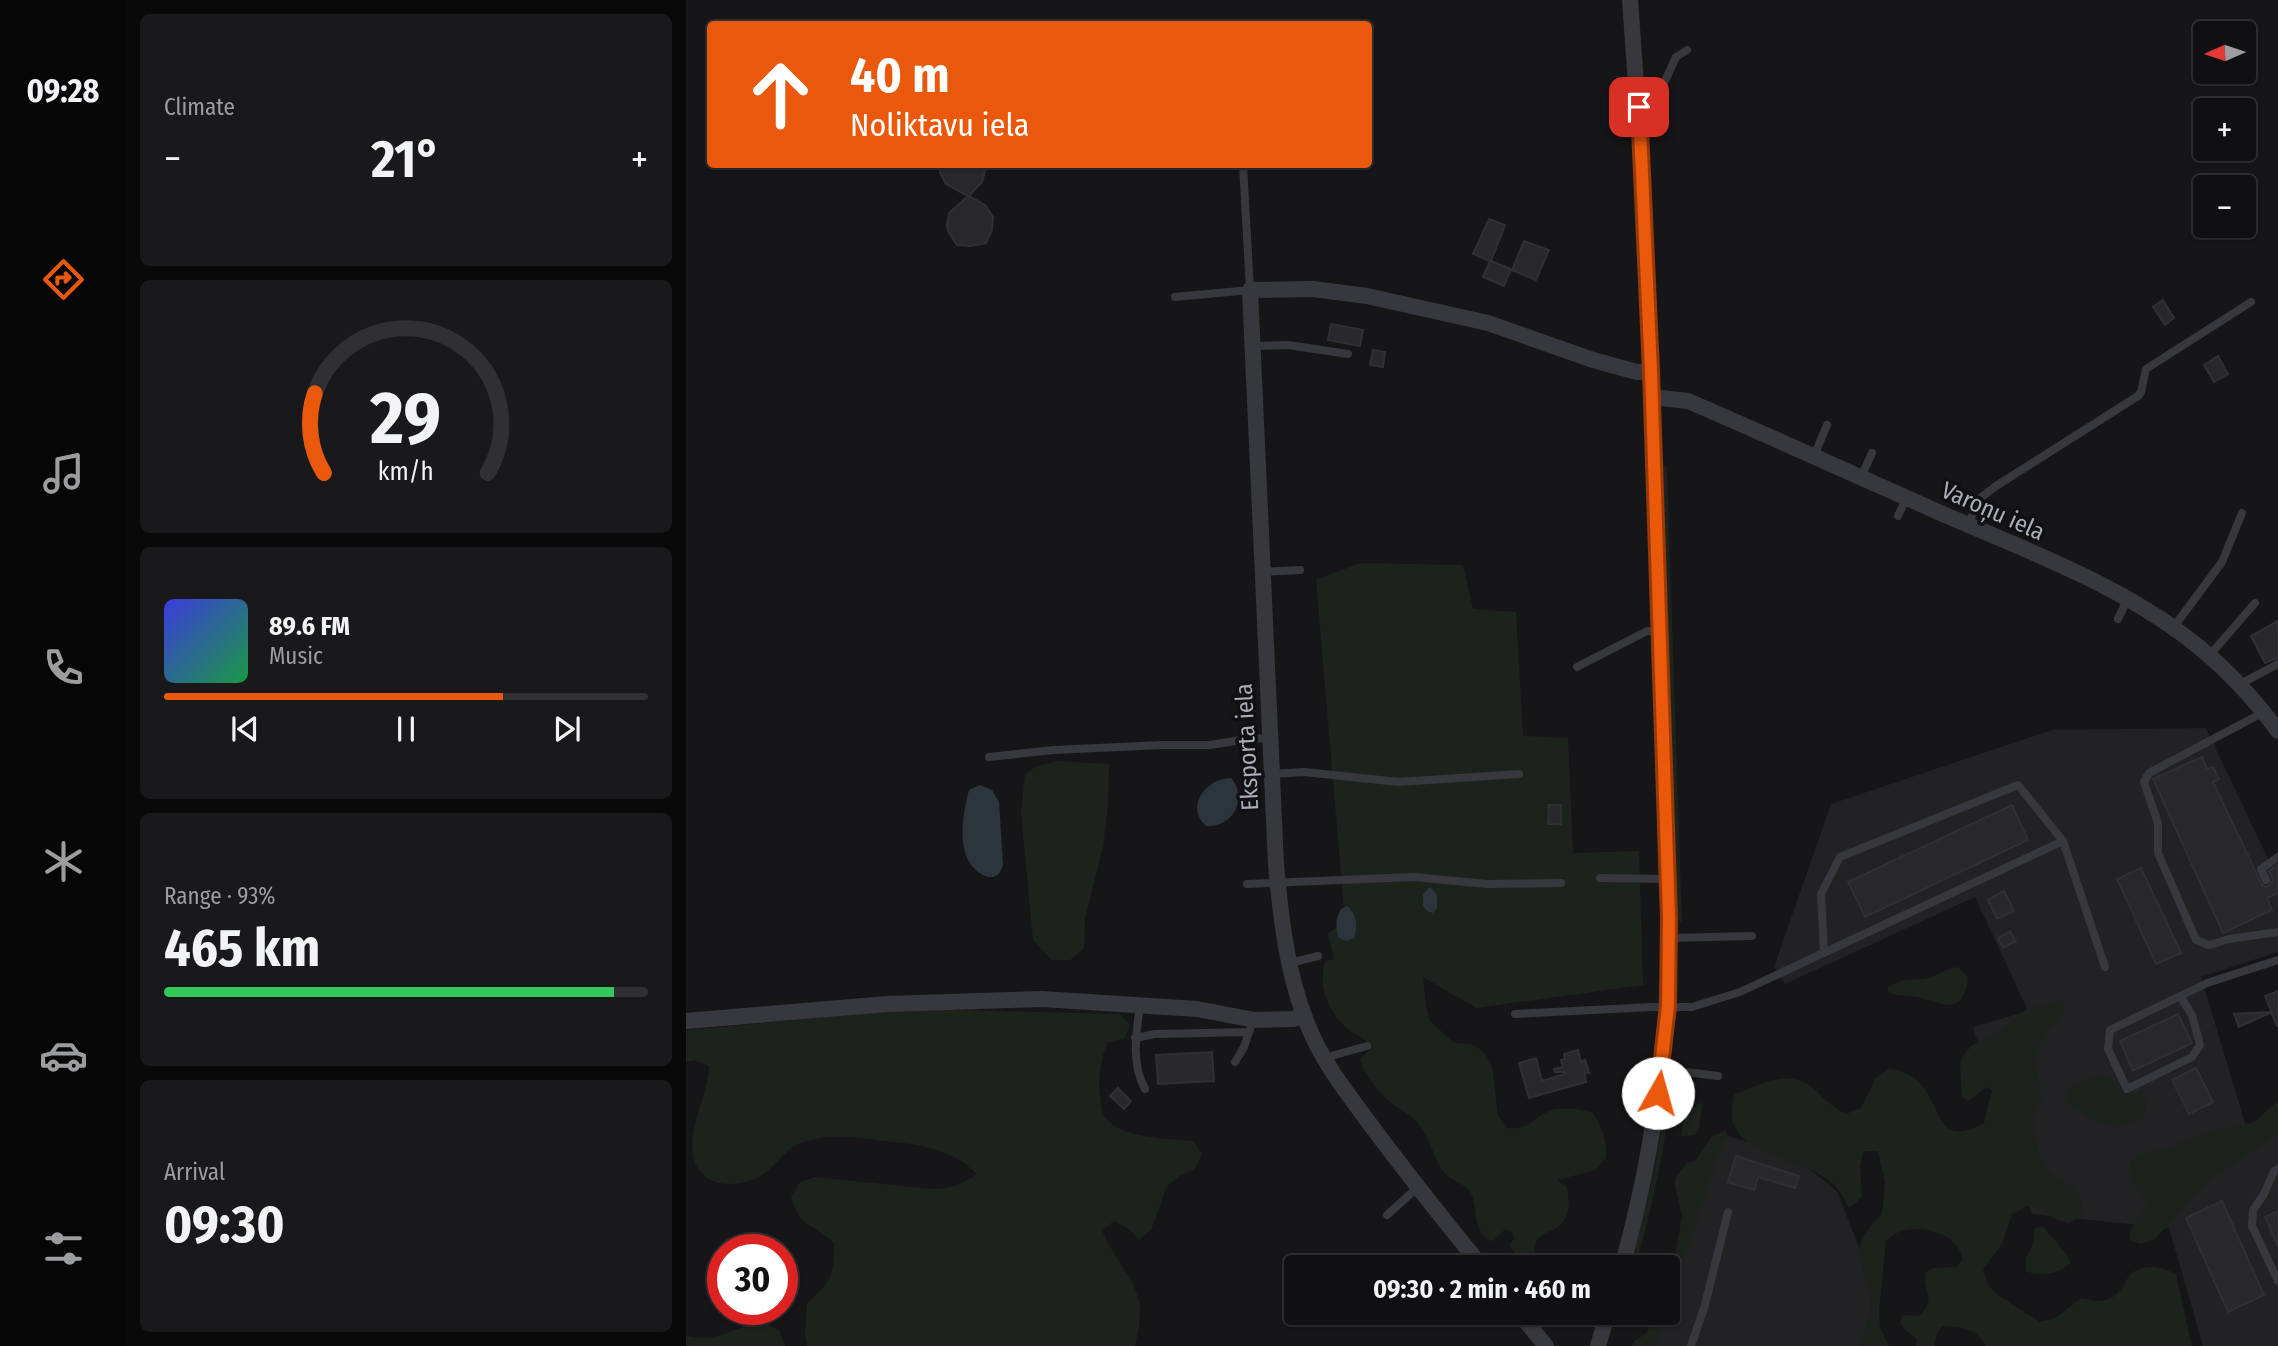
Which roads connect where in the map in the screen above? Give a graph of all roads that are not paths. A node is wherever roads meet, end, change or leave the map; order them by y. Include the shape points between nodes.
1 (1630, 0) edge
2 (1687, 50) dead end
3 (1639, 107) junction
4 (1243, 168) edge
5 (1250, 290) junction
6 (1175, 297) dead end
7 (2251, 302) dead end
8 (1252, 346) junction
9 (1348, 354) dead end
10 (1651, 371) junction
11 (1652, 397) junction
12 (1827, 425) dead end
13 (1872, 453) dead end
14 (1814, 456) junction
15 (1861, 477) junction
16 (1907, 497) junction
17 (2242, 513) dead end
18 (1898, 516) dead end
19 (1968, 525) junction
20 (1300, 570) dead end
21 (1262, 572) junction
22 (2127, 600) junction
23 (2255, 603) dead end
24 (2118, 619) dead end
25 (2173, 628) junction
26 (1660, 631) junction
27 (2209, 656) junction
28 (2278, 664) edge
29 (1577, 667) dead end
30 (2241, 686) junction
31 (2264, 712) junction
32 (2278, 731) edge
33 (1270, 737) junction
34 (989, 757) dead end
35 (1272, 774) junction
36 (1519, 774) dead end
37 (2063, 841) junction
38 (2278, 857) edge
39 (1600, 878) dead end
40 (1668, 878) junction
41 (2266, 880) dead end
42 (1277, 882) junction
43 (1560, 883) dead end
44 (1247, 884) dead end
45 (2278, 932) edge
46 (1752, 936) dead end
47 (1669, 938) junction
48 (1824, 953) junction
49 (1318, 956) dead end
50 (2278, 960) edge
51 (1290, 963) junction
52 (2105, 967) dead end
53 (2180, 996) junction
54 (1140, 1006) junction
55 (1668, 1006) junction
56 (1516, 1014) dead end
57 (1304, 1016) junction
58 (686, 1021) edge
59 (1250, 1026) junction
60 (1135, 1038) junction
61 (1367, 1046) dead end
62 (1324, 1058) junction
63 (1234, 1062) dead end
64 (1661, 1069) junction
65 (1718, 1076) dead end
66 (1145, 1089) dead end
67 (2278, 1169) edge
68 (1418, 1187) junction
69 (1728, 1212) dead end
70 (1387, 1215) dead end
71 (1472, 1255) edge
72 (1625, 1255) edge
73 (2278, 1281) edge
74 (1529, 1325) edge
75 (1604, 1325) edge
76 (1546, 1346) edge
77 (1598, 1346) edge
78 (1691, 1346) edge

1 - 3 street
2 - 3 lane via 1676,57 1654,105
3 - 10 street
4 - 5 lane, Eksporta iela
5 - 6 lane
5 - 8 street, Eksporta iela
5 - 10 street via 1313,289 1367,296 1488,323 1637,372
7 - 19 lane via 2146,369 2138,396 1979,499
8 - 9 lane via 1288,345
8 - 21 street, Eksporta iela
10 - 11 street
11 - 14 street, Varoņu iela via 1688,401
11 - 26 street
12 - 14 lane
13 - 15 lane
14 - 15 street, Varoņu iela
15 - 16 street, Varoņu iela
16 - 18 lane
16 - 19 street, Varoņu iela
17 - 25 lane via 2222,562
19 - 22 street, Varoņu iela
20 - 21 lane
21 - 33 street, Eksporta iela
22 - 24 lane
22 - 25 street, Varoņu iela
23 - 27 lane
25 - 27 street, Varoņu iela
26 - 29 lane via 1647,631
26 - 40 street
27 - 30 street, Varoņu iela
28 - 30 lane
30 - 31 street, Varoņu iela
31 - 32 street, Varoņu iela
31 - 45 lane via 2149,774 2144,782 2158,823 2158,853 2196,940 2209,945
33 - 34 lane via 1210,745
33 - 35 street, Eksporta iela
35 - 36 lane via 1304,772 1399,782
35 - 42 street, Eksporta iela
37 - 48 lane
37 - 48 lane via 2018,785 1840,857 1821,894
37 - 52 lane
38 - 41 lane via 2261,869
39 - 40 lane
40 - 47 street
42 - 43 lane via 1413,877 1487,884
42 - 44 lane
42 - 51 street, Eksporta iela
46 - 47 lane
47 - 55 street
48 - 55 lane via 1740,992 1692,1007
49 - 51 lane
50 - 53 lane
51 - 57 street, Eksporta iela
53 - 53 lane via 2110,1030 2108,1049 2127,1089 2192,1057 2200,1045 2192,1015
54 - 58 street via 1042,999 966,1001
54 - 59 street via 1197,1009
54 - 60 lane
55 - 56 lane
55 - 64 street
57 - 59 street
57 - 62 street, Eksporta iela
59 - 60 lane
59 - 63 lane
60 - 66 lane via 1139,1078
61 - 62 lane
62 - 68 street, Eksporta iela
64 - 65 lane
64 - 72 street via 1644,1180
67 - 73 lane via 2253,1210 2252,1226
68 - 70 lane
68 - 71 street, Eksporta iela
69 - 78 lane
74 - 76 street
75 - 77 street

